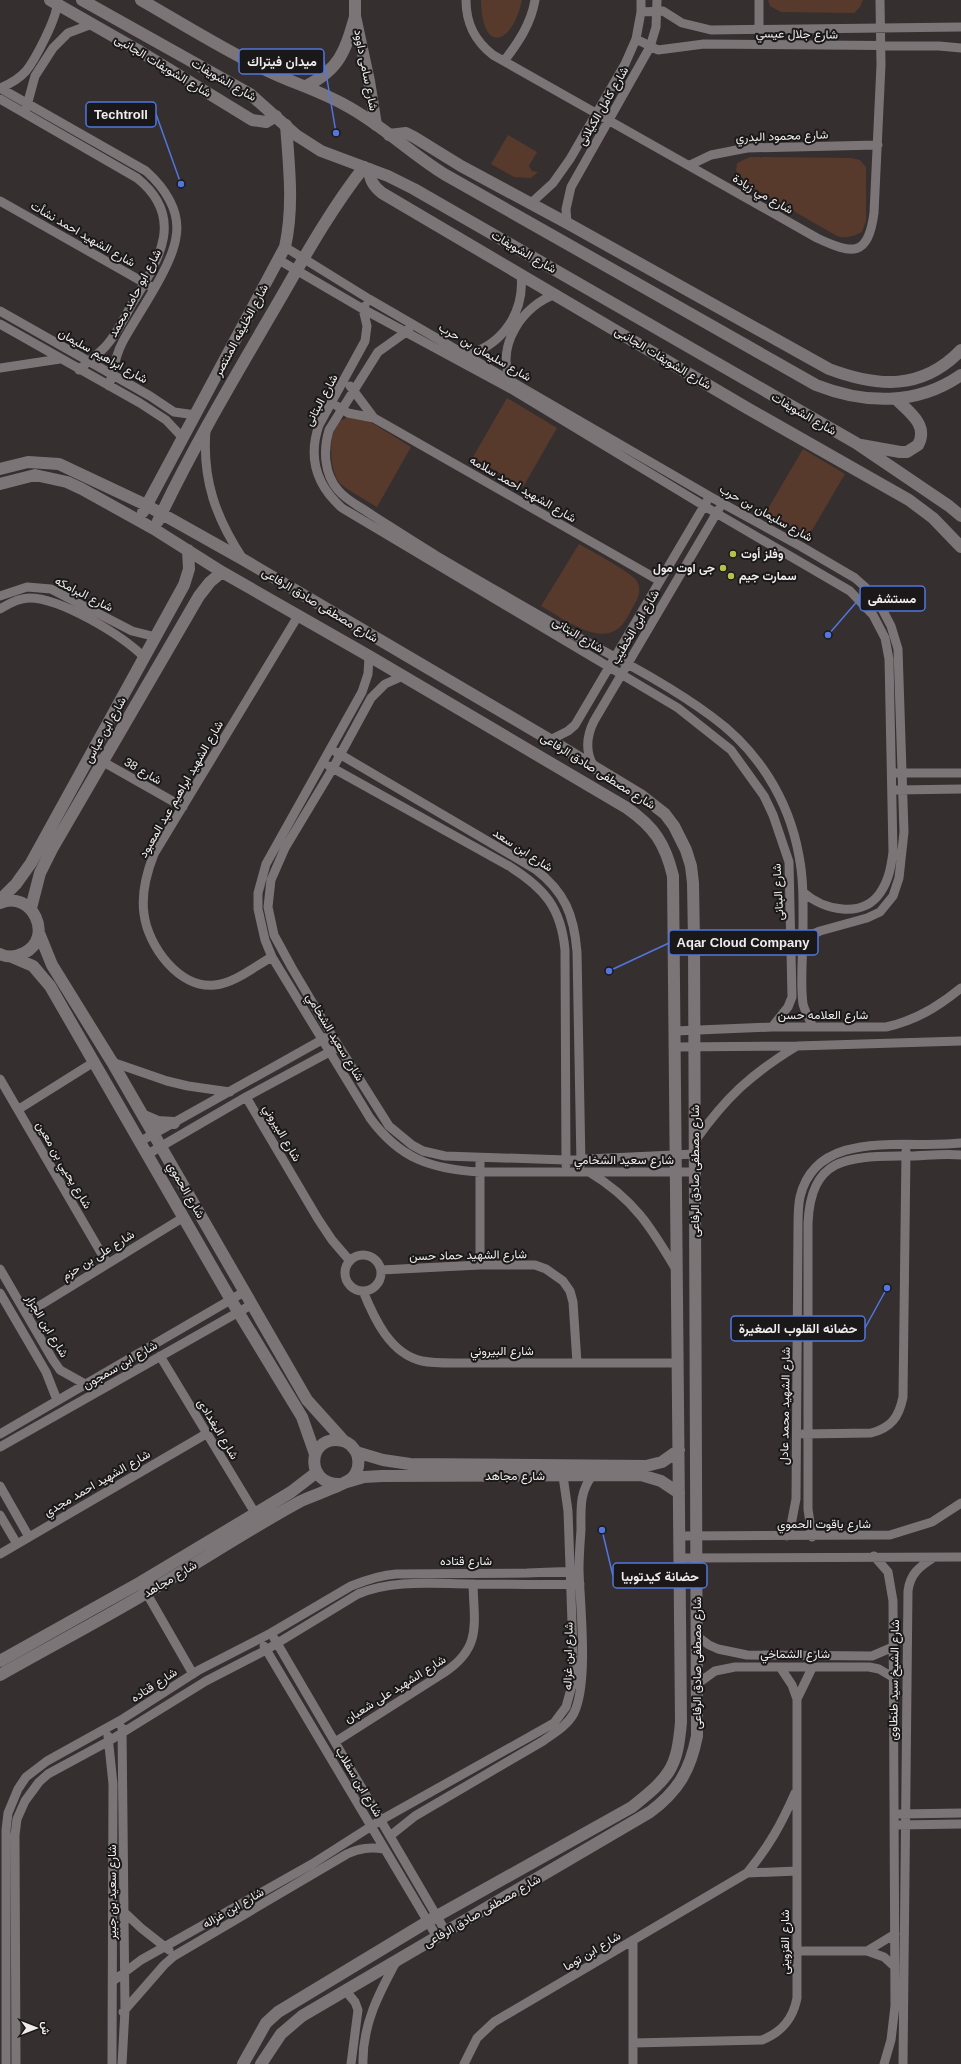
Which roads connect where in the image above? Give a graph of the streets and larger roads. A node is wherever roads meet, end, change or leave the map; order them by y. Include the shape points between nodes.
1 (82, 0) edge
2 (141, 0) edge
3 (355, 0) edge
4 (466, 0) edge
5 (535, 0) edge
6 (641, 0) edge
7 (657, 0) edge
8 (759, 0) edge
9 (880, 0) edge
10 (54, 2) edge
11 (657, 11) junction
12 (641, 12) junction
13 (355, 16) junction
14 (92, 24) junction
15 (961, 27) edge
16 (880, 29) junction
17 (759, 30) junction
18 (636, 39) junction
19 (650, 47) junction
20 (881, 47) junction
21 (961, 48) edge
22 (504, 61) junction
23 (306, 86) junction
24 (0, 88) edge
25 (0, 99) edge
26 (26, 109) junction
27 (596, 113) junction
28 (276, 116) junction
29 (608, 120) junction
30 (286, 125) junction
31 (376, 125) junction
32 (389, 135) junction
33 (878, 145) junction
34 (690, 165) junction
35 (367, 168) junction
36 (0, 201) edge
37 (530, 204) junction
38 (567, 223) junction
39 (285, 247) junction
40 (302, 258) junction
41 (279, 260) junction
42 (297, 269) junction
43 (521, 274) junction
44 (145, 283) junction
45 (154, 288) junction
46 (556, 294) junction
47 (369, 299) junction
48 (363, 309) junction
49 (0, 311) edge
50 (0, 324) edge
51 (412, 324) junction
52 (118, 326) junction
53 (128, 332) junction
54 (406, 332) junction
55 (961, 350) edge
56 (466, 355) junction
57 (60, 359) junction
58 (87, 362) junction
59 (0, 368) edge
60 (79, 370) junction
61 (112, 374) junction
62 (961, 375) edge
63 (510, 380) junction
64 (344, 381) junction
65 (109, 386) junction
66 (354, 389) junction
67 (896, 400) junction
68 (331, 403) junction
69 (341, 409) junction
70 (196, 415) junction
71 (561, 415) junction
72 (374, 418) junction
73 (206, 426) junction
74 (183, 438) junction
75 (856, 443) junction
76 (0, 469) edge
77 (0, 484) edge
78 (709, 496) junction
79 (722, 504) junction
80 (146, 505) junction
81 (704, 506) junction
82 (716, 513) junction
83 (161, 514) junction
84 (961, 516) edge
85 (138, 520) junction
86 (154, 529) junction
87 (387, 532) junction
88 (961, 547) edge
89 (188, 550) junction
90 (244, 560) junction
91 (222, 572) junction
92 (660, 581) junction
93 (0, 596) edge
94 (0, 609) edge
95 (298, 616) junction
96 (156, 637) junction
97 (369, 656) junction
98 (615, 657) junction
99 (145, 658) junction
100 (628, 664) junction
101 (609, 667) junction
102 (622, 674) junction
103 (403, 676) junction
104 (550, 740) junction
105 (330, 749) junction
106 (340, 754) junction
107 (91, 755) junction
108 (103, 762) junction
109 (322, 762) junction
110 (594, 767) junction
111 (333, 768) junction
112 (891, 773) junction
113 (902, 773) junction
114 (961, 773) edge
115 (961, 789) edge
116 (891, 790) junction
117 (903, 790) junction
118 (182, 807) junction
119 (803, 892) junction
120 (0, 901) edge
121 (31, 908) junction
122 (39, 933) junction
123 (803, 946) junction
124 (0, 954) edge
125 (12, 957) junction
126 (272, 957) junction
127 (961, 988) edge
128 (566, 1000) junction
129 (578, 1000) junction
130 (772, 1027) junction
131 (813, 1027) junction
132 (694, 1030) junction
133 (675, 1031) junction
134 (331, 1034) junction
135 (322, 1039) junction
136 (961, 1041) edge
137 (694, 1046) junction
138 (797, 1046) junction
139 (340, 1047) junction
140 (675, 1047) junction
141 (330, 1052) junction
142 (94, 1062) junction
143 (112, 1062) junction
144 (0, 1079) edge
145 (230, 1092) junction
146 (246, 1097) junction
147 (19, 1109) junction
148 (144, 1116) junction
149 (174, 1123) junction
150 (154, 1134) junction
151 (141, 1141) junction
152 (695, 1141) junction
153 (961, 1143) edge
154 (906, 1145) junction
155 (161, 1146) junction
156 (148, 1154) junction
157 (695, 1154) junction
158 (676, 1155) junction
159 (961, 1155) edge
160 (906, 1156) junction
161 (480, 1158) junction
162 (581, 1159) junction
163 (566, 1160) junction
164 (566, 1171) junction
165 (584, 1171) junction
166 (480, 1172) junction
167 (676, 1172) junction
168 (695, 1172) junction
169 (184, 1217) junction
170 (350, 1261) junction
171 (107, 1263) junction
172 (480, 1265) junction
173 (0, 1269) edge
174 (381, 1270) junction
175 (677, 1272) junction
176 (363, 1290) junction
177 (244, 1292) junction
178 (0, 1293) edge
179 (231, 1300) junction
180 (797, 1300) junction
181 (808, 1300) junction
182 (251, 1305) junction
183 (238, 1312) junction
184 (26, 1314) junction
185 (160, 1356) junction
186 (577, 1363) junction
187 (678, 1363) junction
188 (85, 1384) junction
189 (57, 1400) junction
190 (808, 1433) junction
191 (0, 1434) edge
192 (206, 1434) junction
193 (797, 1434) junction
194 (344, 1441) junction
195 (0, 1447) edge
196 (679, 1450) junction
197 (356, 1452) junction
198 (315, 1454) junction
199 (317, 1472) junction
200 (556, 1472) junction
201 (593, 1476) junction
202 (343, 1483) junction
203 (0, 1486) edge
204 (679, 1493) junction
205 (961, 1503) edge
206 (256, 1513) junction
207 (0, 1515) edge
208 (680, 1536) junction
209 (696, 1536) junction
210 (787, 1536) junction
211 (29, 1537) junction
212 (812, 1537) junction
213 (17, 1544) junction
214 (0, 1554) edge
215 (874, 1556) junction
216 (696, 1557) junction
217 (680, 1558) junction
218 (933, 1558) junction
219 (961, 1558) edge
220 (579, 1570) junction
221 (569, 1571) junction
222 (473, 1584) junction
223 (570, 1584) junction
224 (580, 1584) junction
225 (144, 1588) junction
226 (272, 1633) junction
227 (697, 1636) junction
228 (260, 1639) junction
229 (277, 1643) junction
230 (892, 1647) junction
231 (266, 1650) junction
232 (862, 1657) junction
233 (0, 1661) edge
234 (813, 1666) junction
235 (780, 1667) junction
236 (862, 1667) junction
237 (193, 1674) junction
238 (0, 1675) edge
239 (894, 1678) junction
240 (206, 1681) junction
241 (697, 1684) junction
242 (194, 1688) junction
243 (797, 1699) junction
244 (121, 1720) junction
245 (106, 1729) junction
246 (123, 1732) junction
247 (109, 1741) junction
248 (320, 1741) junction
249 (335, 1742) junction
250 (329, 1755) junction
251 (797, 1788) junction
252 (961, 1813) edge
253 (894, 1814) junction
254 (905, 1814) junction
255 (381, 1820) junction
256 (905, 1824) junction
257 (961, 1824) edge
258 (894, 1825) junction
259 (371, 1826) junction
260 (390, 1836) junction
261 (384, 1849) junction
262 (797, 1871) junction
263 (747, 1873) junction
264 (124, 1912) junction
265 (432, 1919) junction
266 (895, 1934) junction
267 (442, 1935) junction
268 (633, 1940) junction
269 (166, 1947) junction
270 (797, 1951) junction
271 (867, 1951) junction
272 (174, 1956) junction
273 (397, 1960) junction
274 (895, 1967) junction
275 (124, 1972) junction
276 (113, 1981) junction
277 (345, 1990) junction
278 (899, 2007) junction
279 (125, 2010) junction
280 (113, 2022) junction
281 (632, 2043) junction
282 (351, 2061) edge
283 (363, 2061) edge
284 (6, 2064) edge
285 (16, 2064) edge
286 (112, 2064) edge
287 (122, 2064) edge
288 (243, 2064) edge
289 (260, 2064) edge
290 (464, 2064) edge
291 (633, 2064) edge
292 (884, 2064) edge
293 (903, 2064) edge

1 - 28 street, شارع الشويفات via 250,94
2 - 23 street via 266,70
3 - 13 street, شارع سامى داوود
4 - 22 street, شارع مي زيادة via 467,16 476,38 484,48
5 - 22 street via 519,42
6 - 12 street, شارع كامل الكيلانى
7 - 11 street, شارع كامل الكيلانى
8 - 17 street
9 - 16 street, شارع مي زيادة
10 - 14 street, شارع الشويفات الجانبى
10 - 24 street via 56,15 29,66 20,77
11 - 12 street, شارع جلال عيسي
11 - 17 street, شارع جلال عيسي via 696,28
11 - 19 street, شارع كامل الكيلانى via 656,27
12 - 18 street, شارع كامل الكيلانى
13 - 23 street, شارع سامى داوود via 341,59 320,80
13 - 31 street, شارع سامى داوود
14 - 26 street via 68,33 52,48 35,76
14 - 28 street, شارع الشويفات الجانبى via 252,120 266,122
15 - 16 street, شارع جلال عيسي
16 - 17 street, شارع جلال عيسي
16 - 20 street, شارع مي زيادة
18 - 19 street, شارع جلال عيسي
18 - 27 street, شارع كامل الكيلانى via 625,64
19 - 20 street, شارع جلال عيسي via 665,50 704,44
19 - 29 street, شارع كامل الكيلانى
20 - 21 street, شارع جلال عيسي
20 - 33 street, شارع مي زيادة
22 - 27 street, شارع مي زيادة
23 - 31 street
24 - 26 street, شارع ابو حامد محمد
25 - 26 street, شارع ابو حامد محمد
26 - 44 street, شارع ابو حامد محمد via 137,178 154,195 162,210 164,240 161,252
26 - 45 street, شارع ابو حامد محمد via 146,171 163,190 172,203 176,237
27 - 29 street, شارع مي زيادة
27 - 37 street, شارع كامل الكيلانى via 561,173
28 - 30 street, شارع الشويفات
29 - 34 street, شارع مي زيادة
29 - 38 street, شارع كامل الكيلانى via 571,187 566,209
30 - 35 street, شارع الشويفات via 296,135 321,150
30 - 39 street, شارع الخليفه المنتصر via 290,208
31 - 32 street
32 - 37 street via 406,133
32 - 67 street via 444,174 797,376 834,392
33 - 34 street, شارع محمود البدري via 747,148 711,155
33 - 34 street, شارع مي زيادة via 871,233 866,244 856,249 846,250 817,238
35 - 40 street, شارع الخليفه المنتصر via 348,188
35 - 43 street, شارع الشويفات الجانبى via 374,186 382,193
35 - 75 street, شارع الشويفات via 414,189
36 - 44 street, شارع الشهيد احمد نشأت
37 - 38 street
38 - 55 street via 809,360 844,375 869,381 902,382 938,369
39 - 40 street, شارع سليمان بن حرب
39 - 41 street, شارع الخليفه المنتصر
40 - 42 street, شارع الخليفه المنتصر
40 - 47 street, شارع سليمان بن حرب
41 - 42 street, شارع سليمان بن حرب
41 - 70 street, شارع الخليفه المنتصر
42 - 48 street, شارع سليمان بن حرب
42 - 73 street, شارع الخليفه المنتصر
43 - 46 street, شارع الشويفات الجانبى
43 - 56 street via 519,304 505,331 484,349
44 - 45 street, شارع الشهيد احمد نشأت
44 - 52 street, شارع ابو حامد محمد
45 - 53 street, شارع ابو حامد محمد
46 - 63 street via 541,300 529,311 512,336 505,357
46 - 88 street, شارع الشويفات الجانبى via 740,404 909,500 939,523
47 - 48 street
47 - 51 street, شارع سليمان بن حرب
48 - 54 street, شارع سليمان بن حرب
48 - 64 street, شارع البتانى via 367,326 365,341
49 - 58 street, شارع ابراهيم سليمان
50 - 57 street, شارع ابراهيم سليمان
51 - 54 street, شارع البتانى
51 - 56 street, شارع سليمان بن حرب
52 - 53 street
52 - 58 street, شارع ابو حامد محمد via 105,347
53 - 61 street, شارع ابو حامد محمد via 119,349
54 - 66 street, شارع البتانى via 378,352
54 - 71 street, شارع سليمان بن حرب
56 - 63 street, شارع سليمان بن حرب
57 - 59 street
57 - 60 street, شارع ابراهيم سليمان
58 - 60 street, شارع ابو حامد محمد
58 - 61 street, شارع ابراهيم سليمان
60 - 65 street, شارع ابراهيم سليمان
61 - 65 street, شارع ابو حامد محمد
61 - 70 street, شارع ابراهيم سليمان via 174,412
62 - 67 street via 934,390
63 - 71 street, شارع سليمان بن حرب
64 - 66 street, شارع الشهيد احمد سلامه
64 - 68 street, شارع البتانى
65 - 74 street, شارع ابراهيم سليمان via 166,420
66 - 69 street, شارع البتانى
66 - 72 street, شارع الشهيد احمد سلامه
67 - 75 street via 921,426 922,433 918,445 913,450 900,452
68 - 69 street, شارع الشهيد احمد سلامه
68 - 87 street, شارع البتانى via 315,437 314,464 318,476 328,494 342,508
69 - 72 street, شارع الشهيد احمد سلامه via 348,413
69 - 87 street, شارع البتانى via 325,443 327,468 338,490
70 - 74 street, شارع الخليفه المنتصر
71 - 78 street, شارع سليمان بن حرب
71 - 81 street, شارع سليمان بن حرب
72 - 92 street, شارع الشهيد احمد سلامه
73 - 83 street, شارع الخليفه المنتصر
73 - 90 street via 205,466 209,486 223,525
74 - 80 street, شارع الخليفه المنتصر
75 - 84 street, شارع الشويفات
76 - 80 street, شارع مصطفى صادق الرفاعى via 28,462 59,464
77 - 85 street, شارع مصطفى صادق الرفاعى via 35,475 67,482
78 - 79 street, شارع سليمان بن حرب
78 - 81 street, شارع ابن الخطيب
79 - 82 street, شارع ابن الخطيب
79 - 113 street, شارع سليمان بن حرب via 855,578 873,594 891,626 898,649
80 - 83 street, شارع مصطفى صادق الرفاعى
80 - 85 street, شارع الخليفه المنتصر
81 - 82 street, شارع سليمان بن حرب
81 - 92 street, شارع ابن الخطيب
82 - 100 street, شارع ابن الخطيب
82 - 112 street, شارع سليمان بن حرب via 845,587 873,615 885,638 889,659
83 - 86 street, شارع الخليفه المنتصر
83 - 90 street, شارع مصطفى صادق الرفاعى
85 - 86 street, شارع مصطفى صادق الرفاعى
86 - 89 street, شارع مصطفى صادق الرفاعى
87 - 98 street, شارع البتانى
87 - 101 street, شارع البتانى
89 - 91 street, شارع مصطفى صادق الرفاعى
89 - 96 street, شارع ابن عباس via 188,577
90 - 104 street, شارع مصطفى صادق الرفاعى
91 - 95 street, شارع مصطفى صادق الرفاعى
91 - 108 street, شارع ابن عباس via 199,596
92 - 98 street, شارع ابن الخطيب
93 - 96 street, شارع البرامكه via 27,587 51,589 132,632
94 - 99 street, شارع البرامكه via 27,598 50,601 124,640
95 - 97 street, شارع مصطفى صادق الرفاعى
95 - 118 street, شارع الشهيد ابراهيم عبد المعبود
96 - 99 street, شارع ابن عباس
97 - 103 street, شارع مصطفى صادق الرفاعى
97 - 105 street, شارع سعيد الشخامي via 368,674 362,692
98 - 100 street, شارع البتانى
98 - 101 street, شارع ابن الخطيب
99 - 107 street, شارع ابن عباس
100 - 102 street, شارع ابن الخطيب
100 - 119 street, شارع البتانى via 710,716 734,734 757,759 789,818 800,856
101 - 102 street, شارع البتانى
101 - 104 street, شارع ابن الخطيب via 575,725
102 - 110 street, شارع ابن الخطيب via 587,739 589,758
102 - 130 street, شارع البتانى via 678,708 731,750 764,796 773,815 789,862 792,997 788,1007
103 - 106 street, شارع سعيد الشخامي via 386,684 371,698
103 - 133 street, شارع مصطفى صادق الرفاعى via 627,808 642,819 660,840 673,876
104 - 110 street, شارع مصطفى صادق الرفاعى
105 - 106 street, شارع ابن سعد
105 - 109 street, شارع سعيد الشخامي
106 - 111 street, شارع سعيد الشخامي
106 - 129 street, شارع ابن سعد via 525,862 547,879 563,900 575,925
107 - 108 street, شارع 38
107 - 120 street, شارع ابن عباس via 25,872
108 - 118 street, شارع 38
108 - 121 street, شارع ابن عباس via 40,873
109 - 111 street, شارع ابن سعد
109 - 126 street, شارع سعيد الشخامي via 275,846 261,878 258,893 259,917
110 - 132 street, شارع مصطفى صادق الرفاعى via 654,804 674,826 686,850 693,883
111 - 128 street, شارع ابن سعد via 509,866 540,888 555,909 562,929
111 - 134 street, شارع سعيد الشخامي via 275,869 268,907 270,922 279,944
112 - 113 street
112 - 116 street, شارع سليمان بن حرب
113 - 114 street
113 - 117 street, شارع سليمان بن حرب
115 - 117 street
116 - 117 street
116 - 119 street, شارع سليمان بن حرب via 893,852 891,869 879,894 864,906 839,909 813,901
117 - 123 street, شارع سليمان بن حرب via 902,861 893,896 876,915 820,931 813,934
118 - 126 street, شارع الشهيد ابراهيم عبد المعبود via 154,854 147,871 143,894 144,914 150,934 173,969 187,980 200,985 228,982
119 - 123 street, شارع البتانى
120 - 121 street via 14,900
121 - 122 street, شارع الحموي via 39,924
122 - 125 street via 32,947
122 - 143 street, شارع الحموي via 52,965
123 - 131 street, شارع البتانى via 803,1005
124 - 125 street, شارع الحموي
125 - 142 street, شارع الحموي via 33,966 41,973
126 - 135 street, شارع سعيد الشخامي
127 - 131 street, شارع العلامه حسن via 929,1011 902,1024 870,1028
128 - 129 street
128 - 163 street, شارع ابن سعد
129 - 162 street, شارع ابن سعد
130 - 131 street, شارع العلامه حسن
130 - 132 street, شارع العلامه حسن
132 - 133 street, شارع العلامه حسن
132 - 137 street, شارع مصطفى صادق الرفاعى
133 - 140 street, شارع مصطفى صادق الرفاعى
134 - 135 street
134 - 139 street, شارع سعيد الشخامي
135 - 141 street, شارع سعيد الشخامي
135 - 145 street
136 - 138 street
137 - 138 street
137 - 140 street
137 - 152 street, شارع مصطفى صادق الرفاعى
138 - 152 street via 746,1080 718,1109
139 - 141 street
139 - 161 street, شارع سعيد الشخامي via 379,1112 397,1135 412,1145 434,1154
140 - 158 street, شارع مصطفى صادق الرفاعى
141 - 146 street
141 - 166 street, شارع سعيد الشخامي via 370,1118 389,1141 431,1166
142 - 147 street
142 - 151 street, شارع الحموي
143 - 145 street via 174,1083
143 - 148 street, شارع الحموي
144 - 147 street, شارع يحيي بن معين
145 - 149 street
146 - 155 street
146 - 170 street, شارع البيروني via 318,1219
147 - 171 street, شارع يحيي بن معين
148 - 149 street via 158,1122
148 - 150 street, شارع الحموي
149 - 150 street
150 - 151 street
150 - 155 street, شارع الحموي
151 - 156 street, شارع الحموي
152 - 157 street, شارع مصطفى صادق الرفاعى
153 - 154 street, شارع الشهيد محمد عادل
154 - 160 street
154 - 180 street, شارع الشهيد محمد عادل via 851,1148 825,1159 815,1168 800,1198
155 - 156 street
155 - 177 street, شارع الحموي
156 - 169 street, شارع الحموي
157 - 158 street, شارع سعيد الشخامي
157 - 168 street, شارع مصطفى صادق الرفاعى
158 - 162 street, شارع سعيد الشخامي
158 - 167 street, شارع مصطفى صادق الرفاعى
159 - 160 street, شارع الشهيد محمد عادل
160 - 181 street, شارع الشهيد محمد عادل via 868,1156 851,1159 838,1164 819,1179 809,1213
160 - 190 street via 901,1408 897,1416 882,1430
161 - 163 street, شارع سعيد الشخامي
161 - 166 street
162 - 163 street, شارع سعيد الشخامي
162 - 165 street, شارع ابن سعد
163 - 164 street, شارع ابن سعد
164 - 165 street, شارع سعيد الشخامي
164 - 166 street, شارع سعيد الشخامي
165 - 167 street, شارع سعيد الشخامي
165 - 175 street via 613,1188 643,1217
166 - 172 street
167 - 168 street, شارع سعيد الشخامي
167 - 175 street, شارع مصطفى صادق الرفاعى
168 - 209 street, شارع مصطفى صادق الرفاعى
169 - 171 street, شارع على بن حزم
169 - 179 street, شارع الحموي
170 - 174 street via 361,1255 370,1256
170 - 176 street via 346,1269 346,1278 354,1288
171 - 184 street, شارع على بن حزم
172 - 174 street, شارع الشهيد حماد حسن
172 - 186 street, شارع الشهيد حماد حسن via 535,1265 563,1281 570,1291 573,1302
173 - 184 street, شارع ابن الجزار
174 - 176 street via 375,1286
175 - 187 street, شارع مصطفى صادق الرفاعى
176 - 186 street, شارع البيروني via 383,1331 409,1356 421,1361
177 - 179 street, شارع ابن سمجون
177 - 182 street, شارع الحموي
178 - 189 street, شارع ابن الجزار via 46,1372
179 - 183 street, شارع الحموي
179 - 188 street, شارع ابن سمجون
180 - 181 street
180 - 193 street, شارع الشهيد محمد عادل
181 - 190 street, شارع الشهيد محمد عادل
182 - 183 street, شارع ابن سمجون
182 - 194 street, شارع الحموي via 307,1400
183 - 185 street, شارع ابن سمجون
183 - 198 street, شارع الحموي via 302,1417
184 - 188 street, شارع ابن الجزار via 60,1370
185 - 192 street, شارع البغدادى
185 - 195 street, شارع ابن سمجون
186 - 187 street, شارع البيروني
187 - 196 street, شارع مصطفى صادق الرفاعى
188 - 189 street, شارع ابن سمجون
189 - 191 street, شارع ابن سمجون
190 - 193 street
190 - 212 street, شارع الشهيد محمد عادل via 808,1509
192 - 206 street, شارع البغدادى
192 - 211 street, شارع الشهيد احمد مجدي
193 - 210 street, شارع الشهيد محمد عادل via 796,1499
194 - 197 street
194 - 198 street via 327,1442
196 - 200 street, شارع مجاهد via 662,1462 646,1466
196 - 204 street, شارع مصطفى صادق الرفاعى
197 - 200 street, شارع مجاهد via 410,1464
197 - 202 street via 359,1460 358,1469 353,1477
198 - 199 street via 314,1466
199 - 202 street via 326,1482
199 - 206 street, شارع مجاهد
200 - 201 street, شارع مجاهد
200 - 202 street, شارع مجاهد via 382,1476 364,1477
200 - 221 street, شارع ابن غزاله via 568,1511
201 - 204 street, شارع مجاهد via 647,1476 661,1481
201 - 220 street, شارع ابن غزاله via 582,1496
202 - 225 street, شارع مجاهد via 302,1501
203 - 211 street
204 - 208 street, شارع مصطفى صادق الرفاعى
205 - 212 street, شارع ياقوت الحموي via 932,1522 890,1535
206 - 225 street, شارع مجاهد
207 - 213 street
208 - 209 street, شارع ياقوت الحموي
208 - 217 street, شارع مصطفى صادق الرفاعى
209 - 210 street, شارع ياقوت الحموي
209 - 216 street, شارع مصطفى صادق الرفاعى
210 - 212 street, شارع ياقوت الحموي
211 - 213 street, شارع الشهيد احمد مجدي
213 - 214 street, شارع الشهيد احمد مجدي
215 - 216 street
215 - 218 street
215 - 230 street, شارع الشيخ سيد طنطاوى via 884,1566 890,1578 893,1601
216 - 217 street
216 - 227 street, شارع مصطفى صادق الرفاعى
217 - 265 street, شارع مصطفى صادق الرفاعى via 681,1722 677,1755 672,1769 661,1784 632,1807
218 - 219 street
218 - 254 street, شارع الشيخ سيد طنطاوى via 915,1572 908,1591
220 - 221 street, شارع قتاده
220 - 224 street, شارع ابن غزاله
221 - 223 street, شارع ابن غزاله
221 - 226 street, شارع قتاده via 379,1576 350,1586
222 - 223 street, شارع قتاده
222 - 229 street, شارع قتاده via 381,1586 358,1594
222 - 249 street, شارع الشهيد على شعبان via 473,1634 468,1652 445,1672
223 - 224 street, شارع قتاده
223 - 255 street, شارع ابن غزاله via 574,1678 569,1700 562,1714 554,1723
224 - 260 street, شارع ابن غزاله via 580,1694 568,1721 543,1741 415,1816
225 - 233 street, شارع مجاهد
225 - 237 street
225 - 238 street, شارع مجاهد
226 - 228 street, شارع قتاده
226 - 229 street, شارع ابن سقلاب
227 - 232 street, شارع الشماخي via 718,1649 747,1655
227 - 241 street, شارع مصطفى صادق الرفاعى
228 - 231 street, شارع ابن سقلاب
228 - 237 street, شارع قتاده
229 - 231 street, شارع قتاده
229 - 249 street, شارع ابن سقلاب
230 - 232 street, شارع الشماخي via 872,1656
230 - 239 street, شارع الشيخ سيد طنطاوى
231 - 240 street, شارع قتاده
231 - 248 street, شارع ابن سقلاب
232 - 236 street
234 - 235 street, شارع الشماخي
234 - 236 street, شارع الشماخي
234 - 243 street, شارع القزوينى
235 - 241 street, شارع الشماخي via 746,1666 715,1671
235 - 243 street, شارع القزوينى via 792,1685
236 - 239 street, شارع الشماخي via 879,1669
237 - 240 street
237 - 242 street
237 - 244 street, شارع قتاده
239 - 253 street, شارع الشيخ سيد طنطاوى
240 - 242 street, شارع قتاده
241 - 267 street, شارع مصطفى صادق الرفاعى via 697,1736 694,1749 687,1772 669,1796 650,1812
242 - 246 street, شارع قتاده
243 - 251 street, شارع القزوينى
244 - 245 street, شارع قتاده
244 - 246 street, شارع سعيد بن جبير
245 - 247 street, شارع سعيد بن جبير
245 - 284 street, شارع قتاده via 47,1761 26,1777 8,1813
246 - 247 street, شارع قتاده
246 - 264 street, شارع سعيد بن جبير
247 - 276 street, شارع سعيد بن جبير via 112,1776
247 - 285 street, شارع قتاده via 61,1766 39,1782 25,1801 18,1819 15,1835
248 - 249 street
248 - 250 street, شارع ابن سقلاب
249 - 250 street
249 - 255 street, شارع ابن سقلاب
250 - 259 street, شارع ابن سقلاب
251 - 262 street, شارع القزوينى
251 - 263 street, شارع ابن توما via 780,1827
252 - 254 street
253 - 254 street
253 - 258 street, شارع الشيخ سيد طنطاوى
254 - 256 street, شارع الشيخ سيد طنطاوى
255 - 259 street, شارع ابن غزاله
255 - 260 street, شارع ابن سقلاب
256 - 257 street
256 - 258 street
256 - 278 street, شارع الشيخ سيد طنطاوى
258 - 266 street, شارع الشيخ سيد طنطاوى
259 - 261 street, شارع ابن سقلاب
259 - 269 street, شارع ابن غزاله via 312,1864
260 - 265 street, شارع ابن سقلاب
261 - 265 street, شارع ابن سقلاب
261 - 272 street, شارع ابن غزاله via 370,1847 347,1854
262 - 263 street, شارع ابن توما
262 - 270 street, شارع القزوينى
263 - 268 street, شارع ابن توما
264 - 269 street
264 - 275 street, شارع سعيد بن جبير
265 - 267 street, شارع ابن سقلاب
265 - 288 street, شارع مصطفى صادق الرفاعى via 278,2012 266,2023
266 - 271 street
266 - 274 street, شارع الشيخ سيد طنطاوى
267 - 273 street, شارع مصطفى صادق الرفاعى
268 - 281 street
268 - 290 street, شارع ابن توما via 494,2022 477,2038
269 - 272 street
269 - 275 street, شارع ابن غزاله
270 - 271 street
270 - 281 street, شارع القزوينى via 795,2007 786,2025 771,2037 752,2042
271 - 274 street via 884,1957
272 - 279 street, شارع ابن غزاله
273 - 277 street, شارع مصطفى صادق الرفاعى
273 - 283 street via 370,2016
274 - 278 street, شارع الشيخ سيد طنطاوى
275 - 276 street, شارع ابن غزاله
275 - 279 street, شارع سعيد بن جبير
276 - 280 street, شارع سعيد بن جبير
277 - 282 street via 358,2010
277 - 289 street, شارع مصطفى صادق الرفاعى via 288,2026
278 - 292 street, شارع الشيخ سيد طنطاوى
278 - 293 street, شارع الشيخ سيد طنطاوى
279 - 280 street, شارع ابن غزاله
279 - 287 street, شارع سعيد بن جبير
280 - 286 street, شارع سعيد بن جبير
281 - 291 street
282 - 283 street

